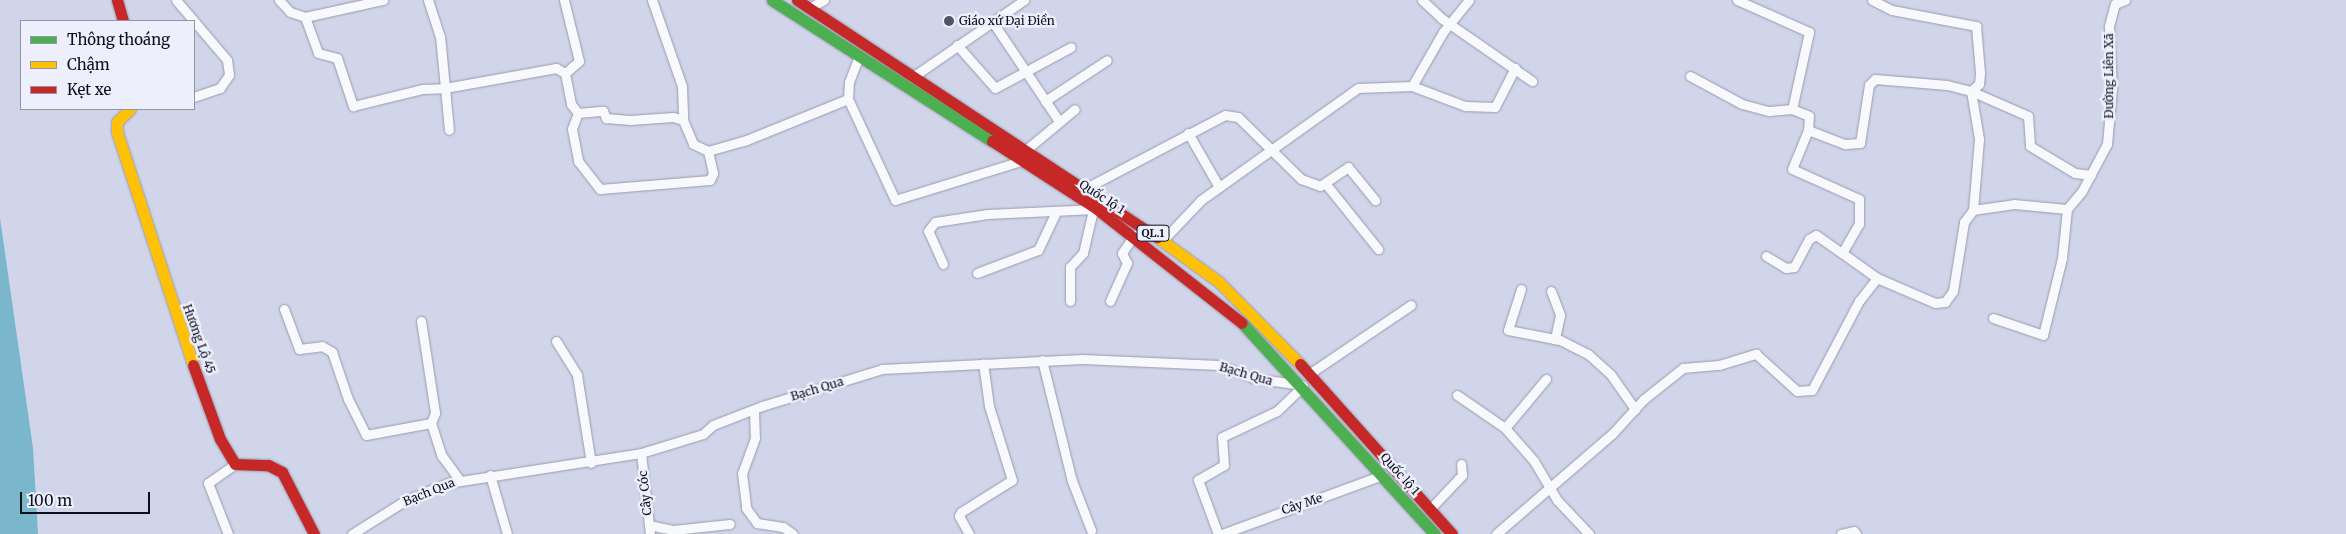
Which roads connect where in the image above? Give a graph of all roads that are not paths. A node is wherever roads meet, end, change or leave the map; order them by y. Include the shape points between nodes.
1 (117, 0) edge
2 (176, 0) edge
3 (279, 0) edge
4 (383, 0) edge
5 (428, 0) edge
6 (564, 0) edge
7 (652, 0) edge
8 (772, 0) edge
9 (797, 0) edge
10 (824, 0) edge
11 (1024, 0) edge
12 (1422, 0) edge
13 (1469, 0) edge
14 (1736, 0) edge
15 (1872, 0) edge
16 (2125, 0) edge
17 (2114, 2) edge
18 (810, 8) junction
19 (305, 17) junction
20 (123, 20) edge
21 (193, 20) edge
22 (992, 21) junction
23 (195, 22) edge
24 (1451, 23) junction
25 (957, 45) junction
26 (1071, 48) dead end
27 (859, 56) junction
28 (1107, 60) dead end
29 (1515, 68) junction
30 (565, 73) junction
31 (1027, 73) junction
32 (914, 76) junction
33 (1690, 76) dead end
34 (1532, 81) dead end
35 (1412, 86) junction
36 (445, 88) junction
37 (1971, 91) junction
38 (195, 97) edge
39 (848, 99) junction
40 (1045, 102) junction
41 (1075, 109) dead end
42 (1792, 109) junction
43 (129, 110) edge
44 (578, 113) junction
45 (683, 120) junction
46 (1059, 121) junction
47 (449, 130) dead end
48 (1808, 130) junction
49 (1188, 134) junction
50 (1028, 149) junction
51 (708, 151) junction
52 (1273, 152) junction
53 (1021, 161) junction
54 (2091, 175) junction
55 (1325, 183) junction
56 (1219, 187) junction
57 (1086, 188) junction
58 (1375, 200) dead end
59 (2067, 208) junction
60 (1095, 210) junction
61 (1973, 210) junction
62 (1056, 212) junction
63 (1134, 235) junction
64 (1164, 239) junction
65 (1378, 249) dead end
66 (1842, 252) junction
67 (1766, 256) dead end
68 (943, 264) dead end
69 (976, 272) dead end
70 (1877, 278) junction
71 (1520, 289) dead end
72 (1551, 291) dead end
73 (1070, 301) dead end
74 (1110, 301) dead end
75 (1411, 305) dead end
76 (284, 309) dead end
77 (1993, 318) dead end
78 (421, 321) dead end
79 (1555, 339) junction
80 (556, 341) dead end
81 (1042, 360) junction
82 (983, 363) junction
83 (1309, 374) junction
84 (1546, 379) dead end
85 (1303, 386) junction
86 (1457, 395) dead end
87 (1635, 409) junction
88 (754, 412) junction
89 (431, 423) junction
90 (1505, 428) junction
91 (641, 453) junction
92 (591, 463) junction
93 (235, 464) junction
94 (1461, 464) dead end
95 (490, 475) junction
96 (1382, 475) junction
97 (458, 479) junction
98 (1548, 487) junction
99 (1430, 509) junction
100 (730, 524) dead end
101 (649, 530) edge
102 (1092, 530) dead end
103 (228, 534) edge
104 (314, 534) edge
105 (352, 534) edge
106 (507, 534) edge
107 (793, 534) edge
108 (969, 534) edge
109 (1218, 534) edge
110 (1222, 534) edge
111 (1435, 534) edge
112 (1452, 534) edge
113 (1496, 534) edge
114 (1589, 534) edge
115 (1841, 534) edge
116 (1856, 534) edge

1 - 20 main road
2 - 21 street
3 - 19 street via 290,12
4 - 19 street
5 - 36 street via 440,36
6 - 30 street via 579,61
7 - 45 street via 682,86
8 - 27 main road, Quốc lộ 1 / QL.1
9 - 18 main road, Quốc lộ 1 / QL.1
10 - 18 street
11 - 22 street
12 - 24 street
13 - 24 street
14 - 42 street via 1809,32
15 - 37 street via 1892,10 1978,28 1979,84
16 - 17 street, Đường Liên Xã
17 - 54 street, Đường Liên Xã via 2109,26 2108,134
18 - 32 main road, Quốc lộ 1 / QL.1
19 - 36 street via 318,53 336,58 353,106 422,89
22 - 25 street
22 - 31 street
23 - 38 street via 227,60 229,75 220,88
24 - 29 street
24 - 35 street
25 - 31 street via 995,88
25 - 32 street
26 - 31 street
27 - 39 street via 849,82
27 - 53 main road, Quốc lộ 1 / QL.1
28 - 40 street
29 - 34 street
29 - 35 street via 1495,107 1465,106
30 - 36 street via 556,68 544,68 469,87
30 - 44 street via 571,104
31 - 40 street
32 - 50 main road, Quốc lộ 1 / QL.1
33 - 42 street via 1742,104 1769,111
35 - 52 street via 1358,88
36 - 47 street
37 - 48 street via 1947,85 1875,79 1869,86 1860,143 1845,144
37 - 54 street via 2028,116 2030,146 2076,172
37 - 61 street via 1979,139
39 - 51 street via 744,141
39 - 53 street via 895,200
40 - 46 street
41 - 46 street
42 - 48 street via 1809,116
43 - 93 main road, Hương Lộ 45 via 117,122 117,132 170,299 220,440
44 - 45 street via 604,111 606,118 666,117
44 - 51 street via 572,129 578,161 600,189 710,180 713,173
45 - 51 street via 693,144
46 - 50 street
48 - 66 street via 1792,169 1860,199 1862,205 1859,224
49 - 52 street via 1225,115 1232,115
49 - 56 street
49 - 57 street
50 - 57 main road, Quốc lộ 1 / QL.1
52 - 55 street via 1301,179 1315,186
52 - 56 street
53 - 60 main road, Quốc lộ 1 / QL.1
54 - 59 street, Đường Liên Xã
55 - 58 street via 1348,167
55 - 65 street
56 - 64 street via 1201,200
57 - 64 main road, Quốc lộ 1 / QL.1
59 - 61 street via 2014,204
59 - 77 street via 2062,258 2043,335
60 - 62 street
60 - 63 main road, Quốc lộ 1 / QL.1
60 - 73 street via 1083,253 1070,267
61 - 70 street via 1964,222 1953,291 1945,302 1935,303
62 - 68 street via 987,214 936,222 928,231
62 - 69 street via 1038,250
63 - 74 street via 1122,253 1126,265
63 - 85 main road, Quốc lộ 1 / QL.1 via 1235,316
64 - 83 main road, Quốc lộ 1 / QL.1 via 1235,296
66 - 67 street via 1816,235 1809,239 1794,268 1786,268
66 - 70 street
70 - 87 street via 1859,301 1812,390 1797,391 1756,354 1710,366 1691,365 1670,377
71 - 79 street via 1508,330
72 - 79 street via 1560,314
75 - 83 street
76 - 89 street via 300,349 322,346 332,352 348,399 366,435
78 - 89 street via 435,414
79 - 87 street via 1596,360
80 - 92 street via 577,375
81 - 82 street, Bạch Qua
81 - 85 street, Bạch Qua via 1210,364 1281,384
81 - 102 street via 1074,488
82 - 88 street, Bạch Qua via 869,371
82 - 108 street via 988,406 1012,480 961,512
83 - 99 main road, Quốc lộ 1 / QL.1
84 - 90 street
85 - 96 main road, Quốc lộ 1 / QL.1
85 - 109 street via 1277,411 1222,437 1224,465 1198,480
86 - 90 street
87 - 98 street via 1612,434
88 - 91 street, Bạch Qua via 713,425 703,434
88 - 107 street via 756,438 742,473 745,503 757,523 784,527
89 - 97 street via 442,456
90 - 98 street via 1534,461
91 - 92 street, Bạch Qua
91 - 101 street, Cây Cóc
92 - 95 street, Bạch Qua
93 - 103 street via 208,483
93 - 104 main road via 273,466 282,472
94 - 99 street via 1462,475
95 - 97 street, Bạch Qua
95 - 106 street
96 - 110 street, Cây Me
96 - 111 main road, Quốc lộ 1 / QL.1
97 - 105 street, Bạch Qua via 406,500
98 - 113 street
98 - 114 street
99 - 112 main road, Quốc lộ 1 / QL.1
100 - 101 street
115 - 116 street via 1854,531

